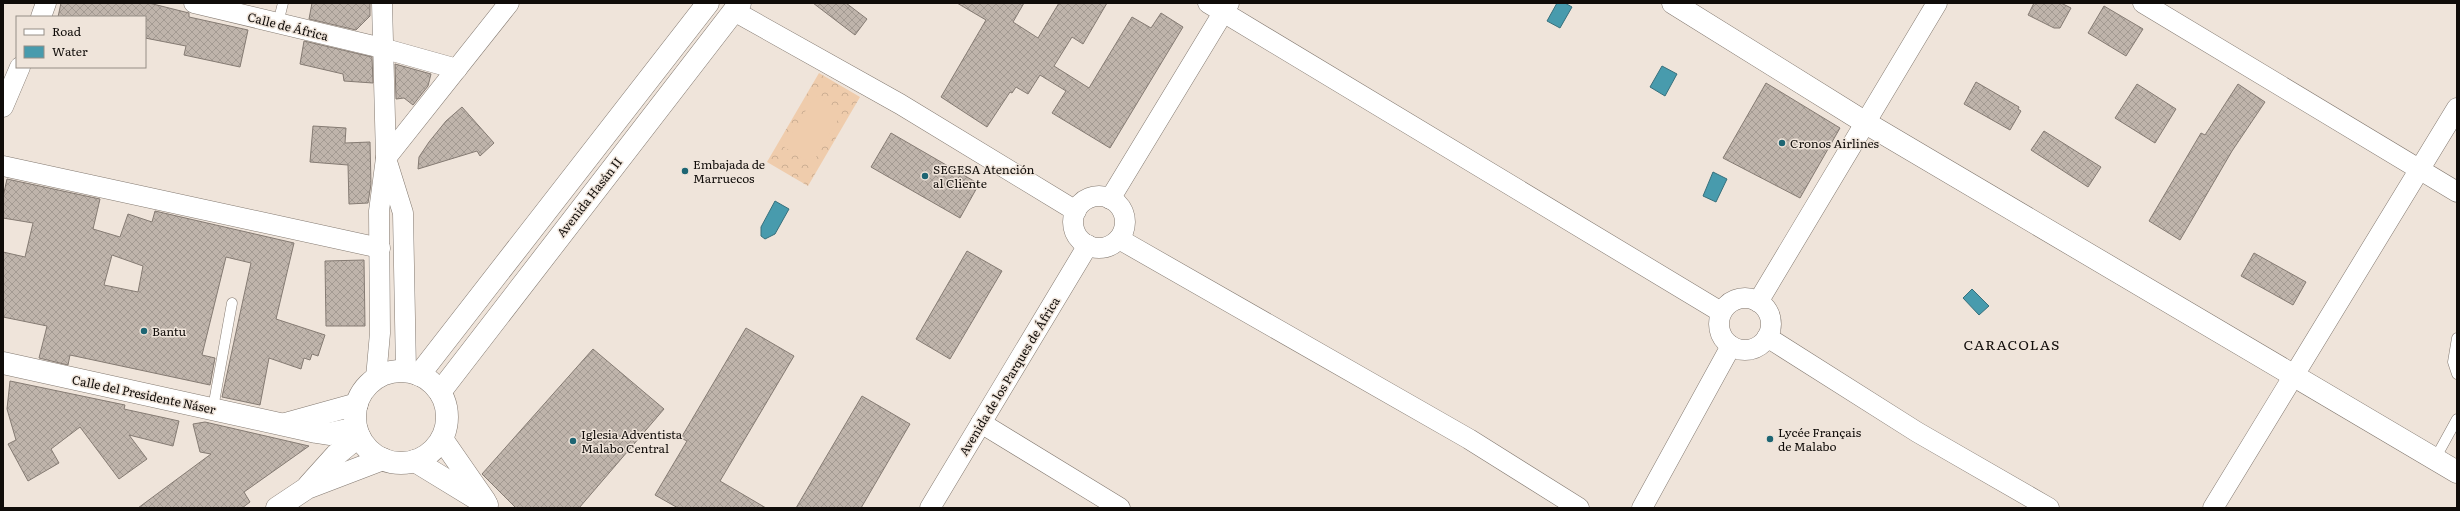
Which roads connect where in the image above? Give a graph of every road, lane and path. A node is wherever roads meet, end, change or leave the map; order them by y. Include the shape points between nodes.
1 (46, 3) edge
2 (194, 3) edge
3 (283, 3) edge
4 (382, 3) edge
5 (509, 3) edge
6 (708, 3) edge
7 (1673, 3) edge
8 (1937, 3) edge
9 (2143, 3) edge
10 (1220, 6) edge
11 (737, 7) edge
12 (41, 16) edge
13 (278, 23) junction
14 (382, 48) junction
15 (20, 68) edge
16 (456, 69) junction
17 (3, 108) edge
18 (2457, 108) edge
19 (1866, 123) junction
20 (386, 158) junction
21 (3, 166) edge
22 (2420, 170) junction
23 (2457, 192) edge
24 (1110, 199) junction
25 (1076, 210) junction
26 (1119, 239) junction
27 (1088, 245) junction
28 (380, 248) junction
29 (1758, 302) junction
30 (232, 303) dead end
31 (1722, 312) junction
32 (1767, 337) junction
33 (2457, 338) edge
34 (1731, 346) junction
35 (3, 362) edge
36 (413, 373) junction
37 (2457, 374) edge
38 (2294, 377) junction
39 (376, 378) junction
40 (440, 392) junction
41 (357, 404) junction
42 (213, 408) junction
43 (2457, 419) edge
44 (981, 423) junction
45 (284, 424) junction
46 (358, 432) junction
47 (442, 439) junction
48 (383, 459) junction
49 (2435, 459) junction
50 (414, 461) junction
51 (2457, 472) edge
52 (307, 488) junction
53 (489, 506) edge
54 (277, 508) edge
55 (930, 508) edge
56 (1120, 508) edge
57 (1579, 508) edge
58 (1642, 508) edge
59 (2049, 508) edge
60 (2213, 508) edge

1 - 12 street
2 - 13 street, Calle de África
3 - 13 lane
4 - 14 street
5 - 16 street
6 - 36 main road, Avenida Hasán II
7 - 19 main road
8 - 19 street
9 - 22 street
10 - 24 street
10 - 31 street
11 - 25 street
11 - 40 main road, Avenida Hasán II
13 - 14 street, Calle de África
14 - 16 street, Calle de África
14 - 20 street
15 - 17 street
16 - 20 street
18 - 22 street
19 - 29 street
19 - 38 main road
20 - 28 street via 379,211
20 - 36 street via 403,213
21 - 28 street
22 - 23 street
22 - 38 street
24 - 25 street via 1099,196 1088,198
24 - 26 street via 1120,206 1124,217 1124,229
25 - 27 street via 1073,222 1076,233
26 - 27 street via 1104,247
26 - 57 street via 1469,439
27 - 44 street, Avenida de los Parques de África
28 - 39 street via 380,333
29 - 31 street via 1741,298 1729,303
29 - 32 street via 1770,315 1771,326
30 - 42 lane
31 - 34 street via 1719,323 1721,333
32 - 34 street via 1759,345 1748,350
32 - 59 street via 1917,432
33 - 37 lane via 2453,362
34 - 58 street
35 - 42 main road, Calle del Presidente Náser
36 - 39 main road via 386,374
36 - 40 main road via 431,382
38 - 49 main road
38 - 60 street
39 - 41 main road via 368,385
40 - 47 main road via 447,415
41 - 45 main road, Calle del Presidente Náser
41 - 46 main road via 355,416
42 - 45 main road, Calle del Presidente Náser
43 - 49 lane
44 - 55 street, Avenida de los Parques de África
44 - 56 street
45 - 46 main road, Calle del Presidente Náser via 329,434
46 - 48 main road via 369,450
46 - 52 main road
47 - 50 main road via 426,456
47 - 53 main road
48 - 50 main road via 404,463
48 - 52 main road
49 - 51 main road
50 - 53 main road
52 - 54 main road

